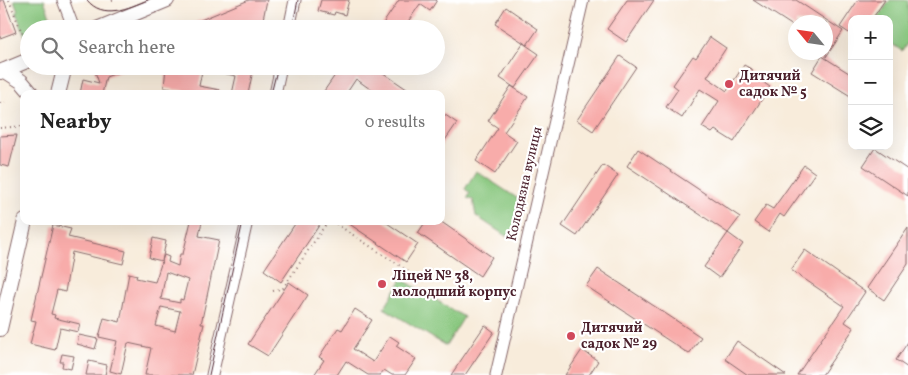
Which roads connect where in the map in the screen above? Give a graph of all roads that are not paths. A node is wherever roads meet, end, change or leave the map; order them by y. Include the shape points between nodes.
1 (62, 0) edge
2 (167, 0) edge
3 (295, 0) edge
4 (583, 0) edge
5 (70, 20) edge
6 (119, 20) edge
7 (291, 20) edge
8 (20, 64) edge
9 (2, 71) edge
10 (63, 75) edge
11 (279, 75) edge
12 (29, 90) edge
13 (59, 90) edge
14 (276, 90) edge
15 (24, 225) edge
16 (246, 225) edge
17 (0, 329) edge
18 (212, 375) edge
19 (496, 375) edge

1 - 5 street
2 - 6 street
3 - 7 street
4 - 19 street, Колодязна вулиця
8 - 9 street
9 - 12 street via 21,81
10 - 13 street
11 - 14 street
15 - 17 street
16 - 18 street

